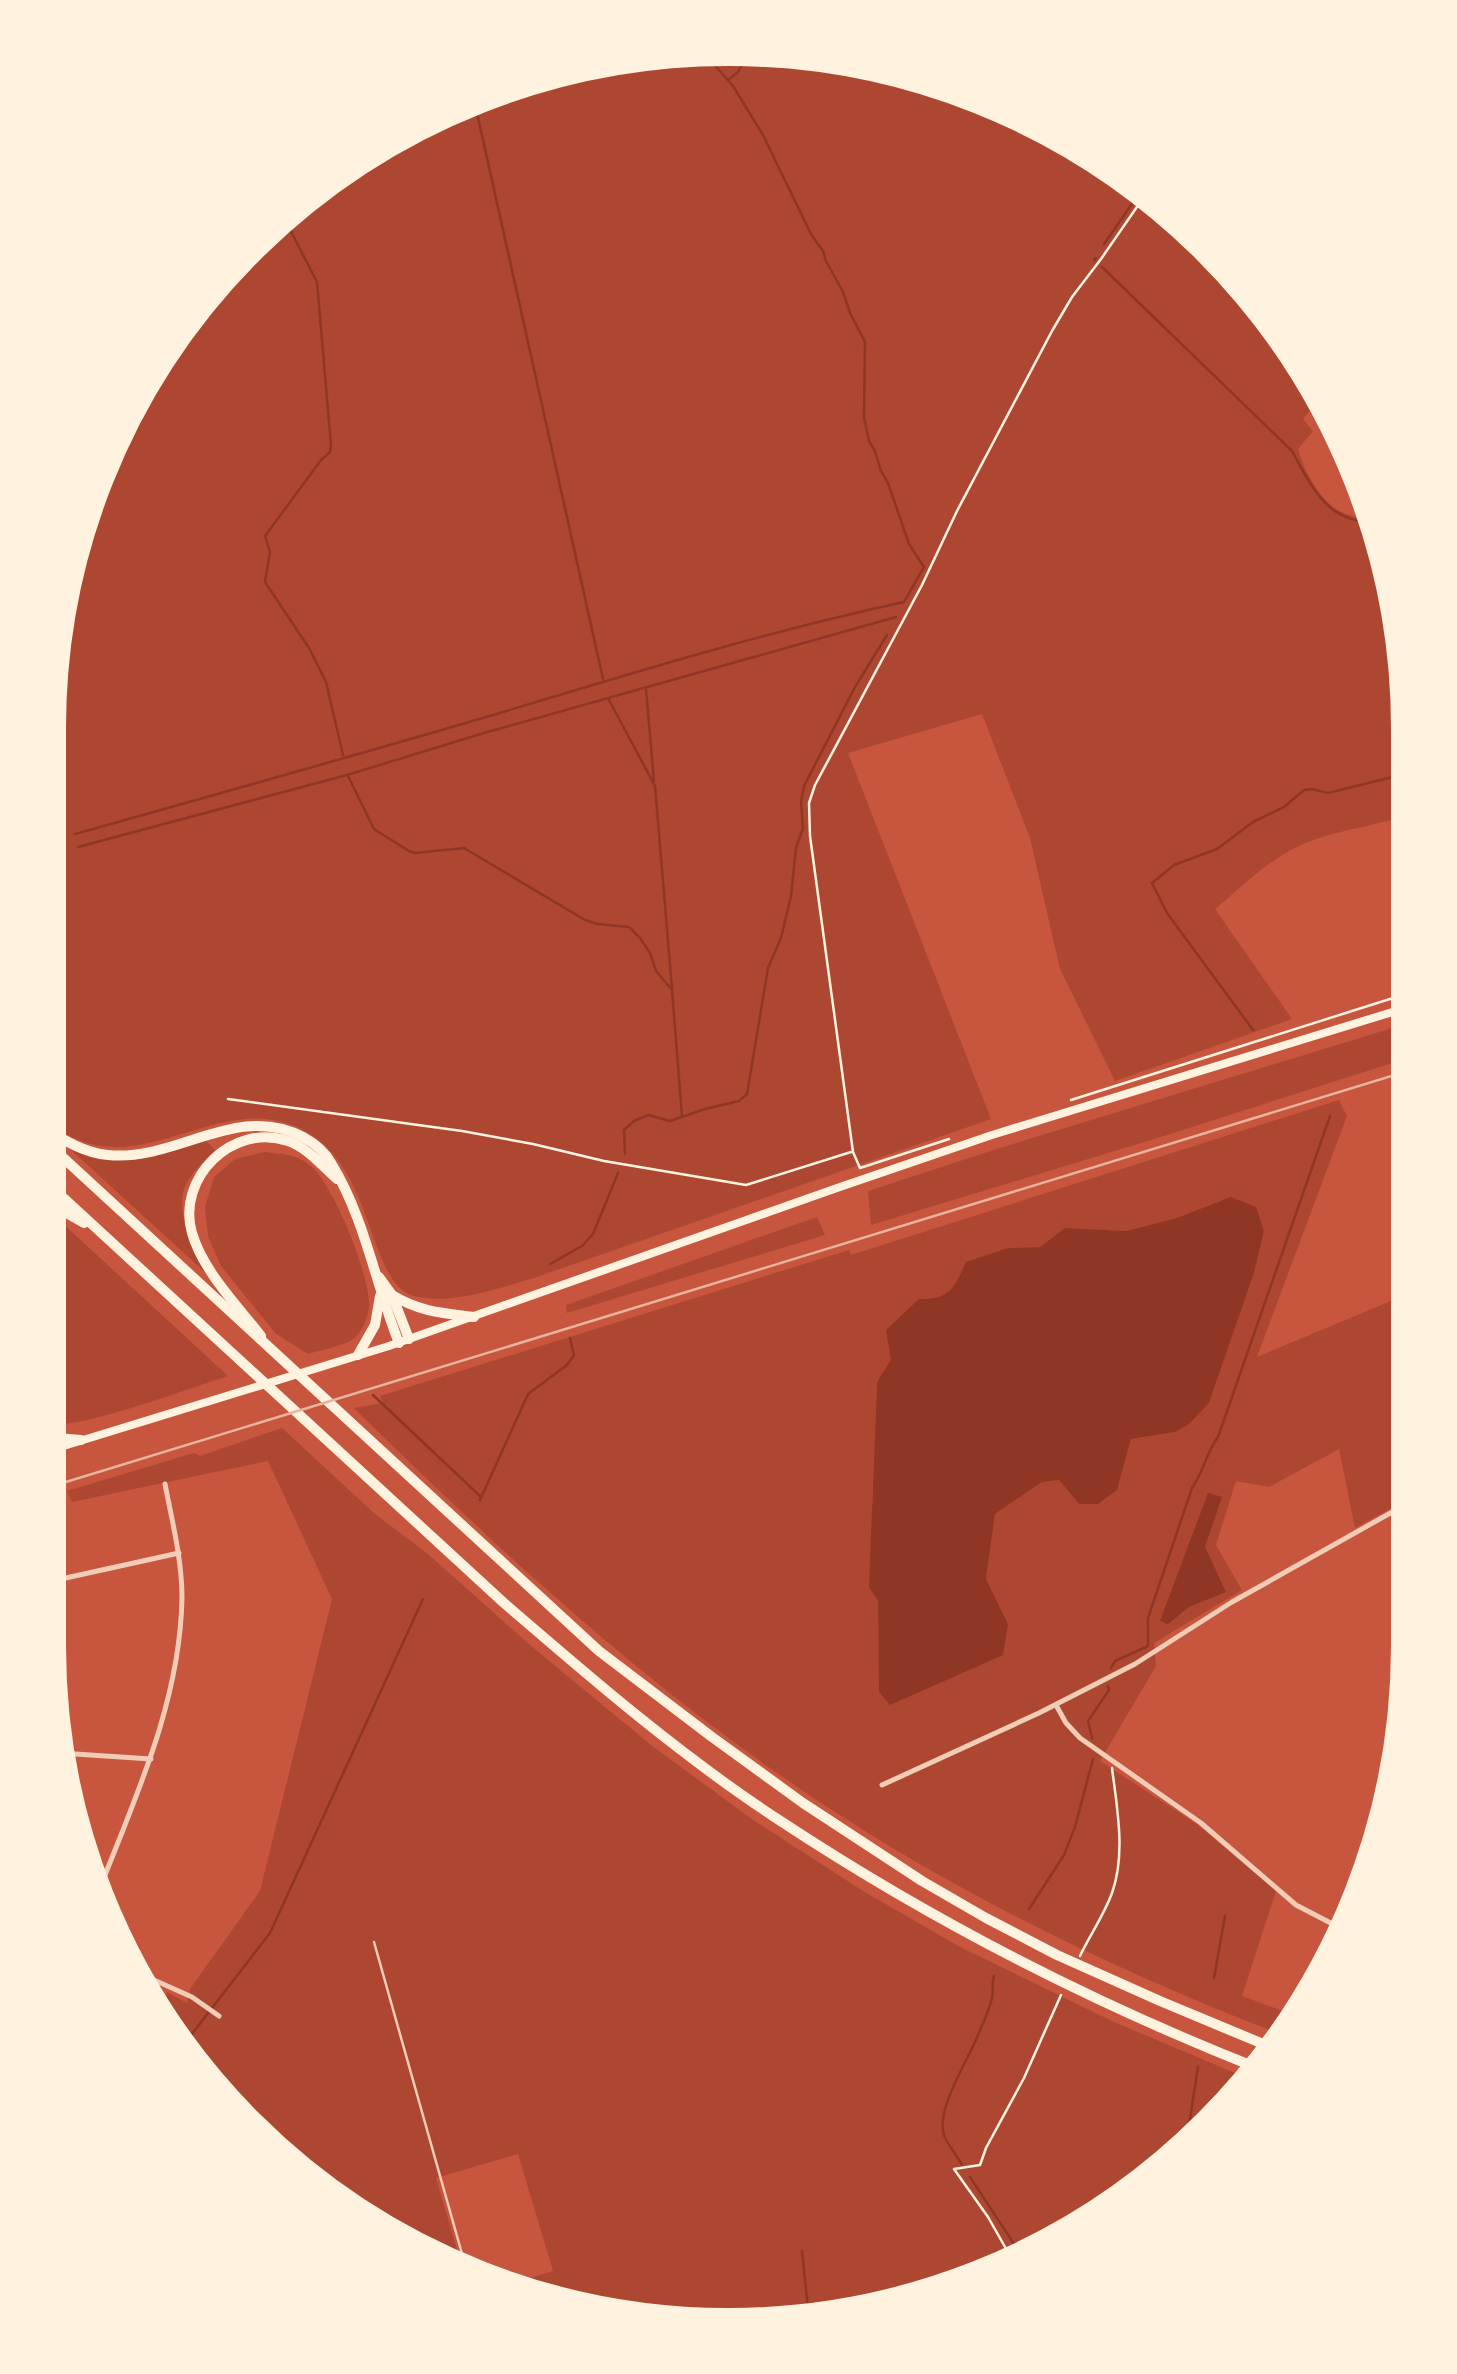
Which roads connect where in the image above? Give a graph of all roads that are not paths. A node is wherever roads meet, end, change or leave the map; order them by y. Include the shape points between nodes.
1 (1397, 1011) edge
2 (60, 1136) edge
3 (60, 1154) edge
4 (341, 1182) junction
5 (60, 1195) edge
6 (60, 1210) edge
7 (102, 1234) junction
8 (386, 1295) junction
9 (474, 1317) junction
10 (404, 1341) junction
11 (358, 1355) junction
12 (277, 1356) junction
13 (60, 1438) edge
14 (81, 1440) junction
15 (60, 1447) edge
16 (165, 1484) dead end
17 (1397, 1509) edge
18 (178, 1553) junction
19 (60, 1580) edge
20 (1056, 1704) junction
21 (69, 1754) edge
22 (151, 1759) junction
23 (882, 1785) dead end
24 (103, 1880) edge
25 (1335, 1925) edge
26 (374, 1942) dead end
27 (152, 1983) edge
28 (220, 2016) dead end
29 (1265, 2044) edge
30 (1249, 2064) edge
31 (463, 2259) edge

1 - 9 main road via 992,1135
2 - 4 highway via 88,1151 134,1155 217,1131 269,1126 313,1143
3 - 12 highway
4 - 8 highway
4 - 12 highway via 307,1150 268,1137 232,1145 213,1158 191,1198 192,1233 202,1256
5 - 7 highway
6 - 7 highway
7 - 30 highway via 464,1567 694,1760 902,1898 1046,1975
8 - 9 highway via 424,1310
8 - 10 highway
8 - 11 highway
9 - 10 main road
10 - 11 main road
11 - 14 main road
12 - 29 highway via 599,1651 803,1803 922,1881 1057,1955
13 - 14 highway
14 - 15 main road
16 - 18 street
17 - 20 street
18 - 19 street
18 - 22 street via 177,1657
20 - 23 street
20 - 25 street via 1073,1730 1111,1762 1201,1823 1296,1905
21 - 22 street
22 - 24 street
26 - 31 lane
27 - 28 street

